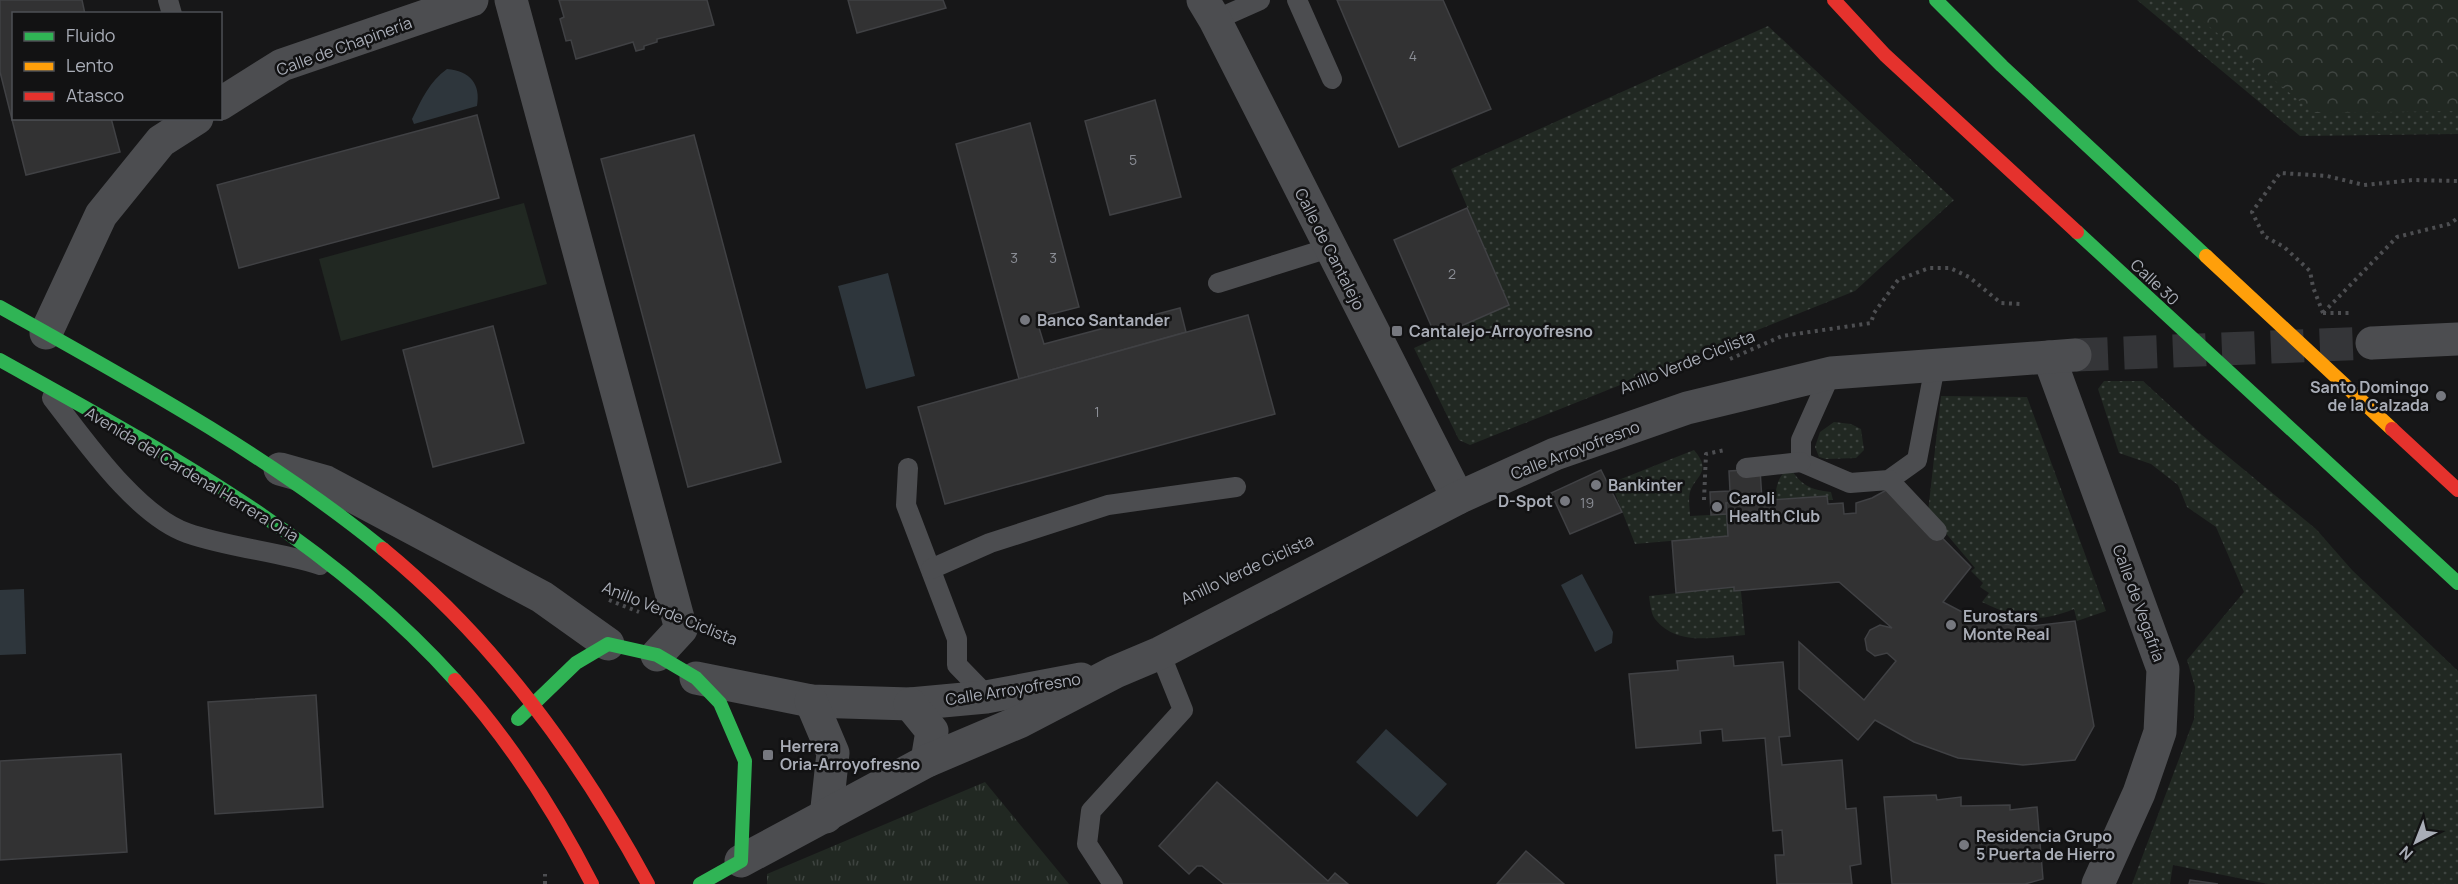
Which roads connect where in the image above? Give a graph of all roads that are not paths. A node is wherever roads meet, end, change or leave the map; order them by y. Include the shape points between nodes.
1 (472, 0) edge
2 (511, 0) edge
3 (1260, 0) edge
4 (1297, 0) edge
5 (1834, 0) edge
6 (1936, 0) edge
7 (1209, 10) edge
8 (1332, 79) dead end
9 (222, 103) edge
10 (194, 120) edge
11 (1329, 248) junction
12 (1218, 283) dead end
13 (0, 307) edge
14 (46, 333) junction
15 (2458, 339) edge
16 (2372, 343) tunnel mouth
17 (2314, 353) junction
18 (2062, 356) joint
19 (0, 360) edge
20 (1935, 366) junction
21 (1831, 373) junction
22 (39, 382) junction
23 (2399, 416) dead end
24 (1801, 462) junction
25 (268, 465) junction
26 (908, 468) dead end
27 (1746, 468) dead end
28 (1889, 480) junction
29 (1236, 487) dead end
30 (2458, 490) edge
31 (1458, 498) junction
32 (1937, 531) dead end
33 (931, 569) junction
34 (344, 573) junction
35 (2458, 583) edge
36 (608, 644) junction
37 (1160, 653) junction
38 (657, 655) junction
39 (1115, 672) junction
40 (696, 678) junction
41 (986, 697) junction
42 (811, 701) junction
43 (531, 703) junction
44 (910, 704) junction
45 (1019, 722) junction
46 (503, 737) junction
47 (927, 761) junction
48 (826, 817) junction
49 (741, 861) junction
50 (587, 881) edge
51 (648, 884) edge
52 (700, 884) edge
53 (1113, 884) edge
54 (2098, 884) edge

1 - 9 street, Calle de Chapinería via 282,65
2 - 38 street via 681,629
3 - 7 lane
4 - 8 lane
5 - 35 main road, Calle 30 via 1885,55
6 - 17 main road via 2002,66
7 - 11 street, Calle de Cantalejo
10 - 14 street via 161,141 101,215
11 - 12 lane
11 - 31 street, Calle de Cantalejo
13 - 14 main road
14 - 25 main road via 209,426
15 - 16 street
17 - 23 main road
17 - 30 main road
18 - 20 street, Calle Arroyofresno
18 - 54 street, Calle de Vegafría via 2163,669 2160,732 2139,793
19 - 22 main road, Avenida del Cardenal Herrera Oria
20 - 21 street, Calle Arroyofresno
20 - 28 lane via 1917,460
21 - 24 lane via 1801,440
21 - 31 street, Calle Arroyofresno via 1687,408 1555,454
22 - 34 main road, Avenida del Cardenal Herrera Oria via 254,508
22 - 34 lane via 113,474 146,508 183,532 231,546 284,554
24 - 27 lane
24 - 28 lane via 1850,483
25 - 36 street via 326,482 542,597
25 - 43 main road via 400,563 452,611
26 - 33 lane via 906,505
28 - 32 lane
29 - 33 lane via 1108,505 990,543
31 - 37 street, Calle Arroyofresno
33 - 41 lane via 957,639 957,665
34 - 46 main road, Avenida del Cardenal Herrera Oria via 446,669
36 - 38 main road
36 - 43 main road via 576,663
37 - 39 street, Calle Arroyofresno
37 - 53 lane via 1183,710 1091,811 1087,844
38 - 40 main road
39 - 41 street, Calle Arroyofresno
39 - 45 street, Calle Arroyofresno
40 - 42 street, Calle Arroyofresno
40 - 49 main road via 720,703 745,761
41 - 44 street, Calle Arroyofresno
41 - 45 lane
42 - 44 street, Calle Arroyofresno
42 - 48 street via 833,753
43 - 46 main road
43 - 51 main road via 572,753
44 - 47 street via 932,731
45 - 47 street, Calle Arroyofresno
46 - 50 main road, Avenida del Cardenal Herrera Oria via 534,783
47 - 48 street, Calle Arroyofresno
48 - 49 street, Calle Arroyofresno
49 - 52 main road

